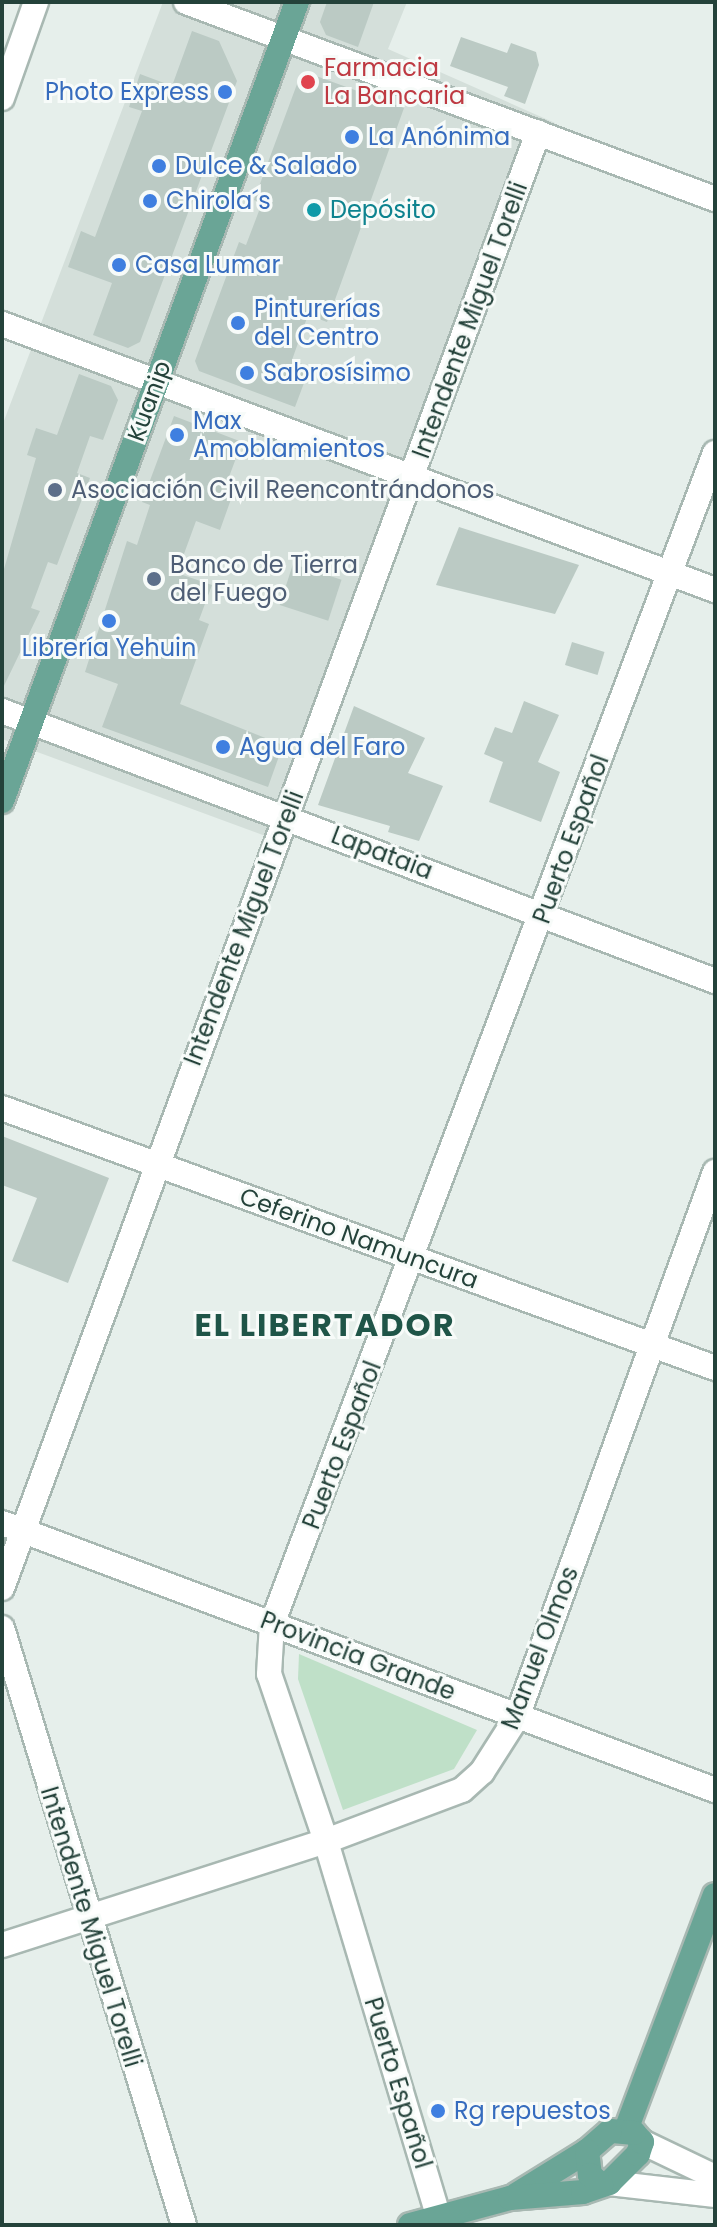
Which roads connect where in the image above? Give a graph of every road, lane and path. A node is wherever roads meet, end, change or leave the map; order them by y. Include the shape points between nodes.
1 (36, 2) edge
2 (186, 2) edge
3 (297, 2) edge
4 (284, 38) junction
5 (2, 98) edge
6 (538, 133) junction
7 (715, 199) edge
8 (2, 324) edge
9 (156, 381) junction
10 (715, 453) edge
11 (414, 477) junction
12 (670, 573) junction
13 (715, 590) edge
14 (2, 711) edge
15 (31, 722) junction
16 (2, 801) edge
17 (287, 817) junction
18 (542, 915) junction
19 (715, 981) edge
20 (2, 1108) edge
21 (154, 1164) junction
22 (715, 1172) edge
23 (414, 1257) junction
24 (652, 1344) junction
25 (715, 1368) edge
26 (11, 1526) edge
27 (2, 1588) edge
28 (272, 1624) junction
29 (2, 1628) edge
30 (517, 1717) junction
31 (715, 1790) edge
32 (326, 1841) junction
33 (715, 1895) edge
34 (87, 1919) junction
35 (2, 1945) edge
36 (634, 2136) junction
37 (587, 2151) junction
38 (715, 2177) edge
39 (605, 2184) junction
40 (715, 2195) edge
41 (510, 2198) junction
42 (439, 2220) edge
43 (184, 2225) edge
44 (410, 2225) edge

1 - 5 street
2 - 4 street
3 - 4 main road, Kuanip
4 - 6 street
4 - 9 main road, Kuanip
6 - 7 street
6 - 11 street, Intendente Miguel Torelli
8 - 9 street
9 - 11 street
9 - 15 main road, Kuanip
10 - 12 street, Puerto Español
11 - 12 street
11 - 17 street, Intendente Miguel Torelli
12 - 13 street
12 - 18 street, Puerto Español
14 - 15 street, Lapataia
15 - 16 main road, Kuanip
15 - 17 street, Lapataia
17 - 18 street, Lapataia
17 - 21 street, Intendente Miguel Torelli
18 - 19 street, Lapataia
18 - 23 street, Puerto Español
20 - 21 street, Ceferino Namuncura
21 - 23 street, Ceferino Namuncura
21 - 26 street, Intendente Miguel Torelli
22 - 24 street, Manuel Olmos
23 - 24 street, Ceferino Namuncura
23 - 28 street, Puerto Español
24 - 25 street, Ceferino Namuncura
24 - 30 street, Manuel Olmos
26 - 27 street, Intendente Miguel Torelli
26 - 28 street, Provincia Grande
28 - 30 street, Provincia Grande
28 - 32 street, Puerto Español via 269,1674
29 - 34 street, Intendente Miguel Torelli
30 - 31 street, Provincia Grande
30 - 32 street, Manuel Olmos via 500,1748 462,1790
32 - 34 street, Manuel Olmos
32 - 42 street, Puerto Español
33 - 36 main road
34 - 35 street, Manuel Olmos
34 - 43 street, Intendente Miguel Torelli
36 - 37 main road via 610,2131
36 - 38 street
36 - 39 main road via 630,2165
37 - 39 main road via 590,2175
37 - 41 main road
39 - 40 street
39 - 41 main road via 559,2195
41 - 42 main road
42 - 44 main road

